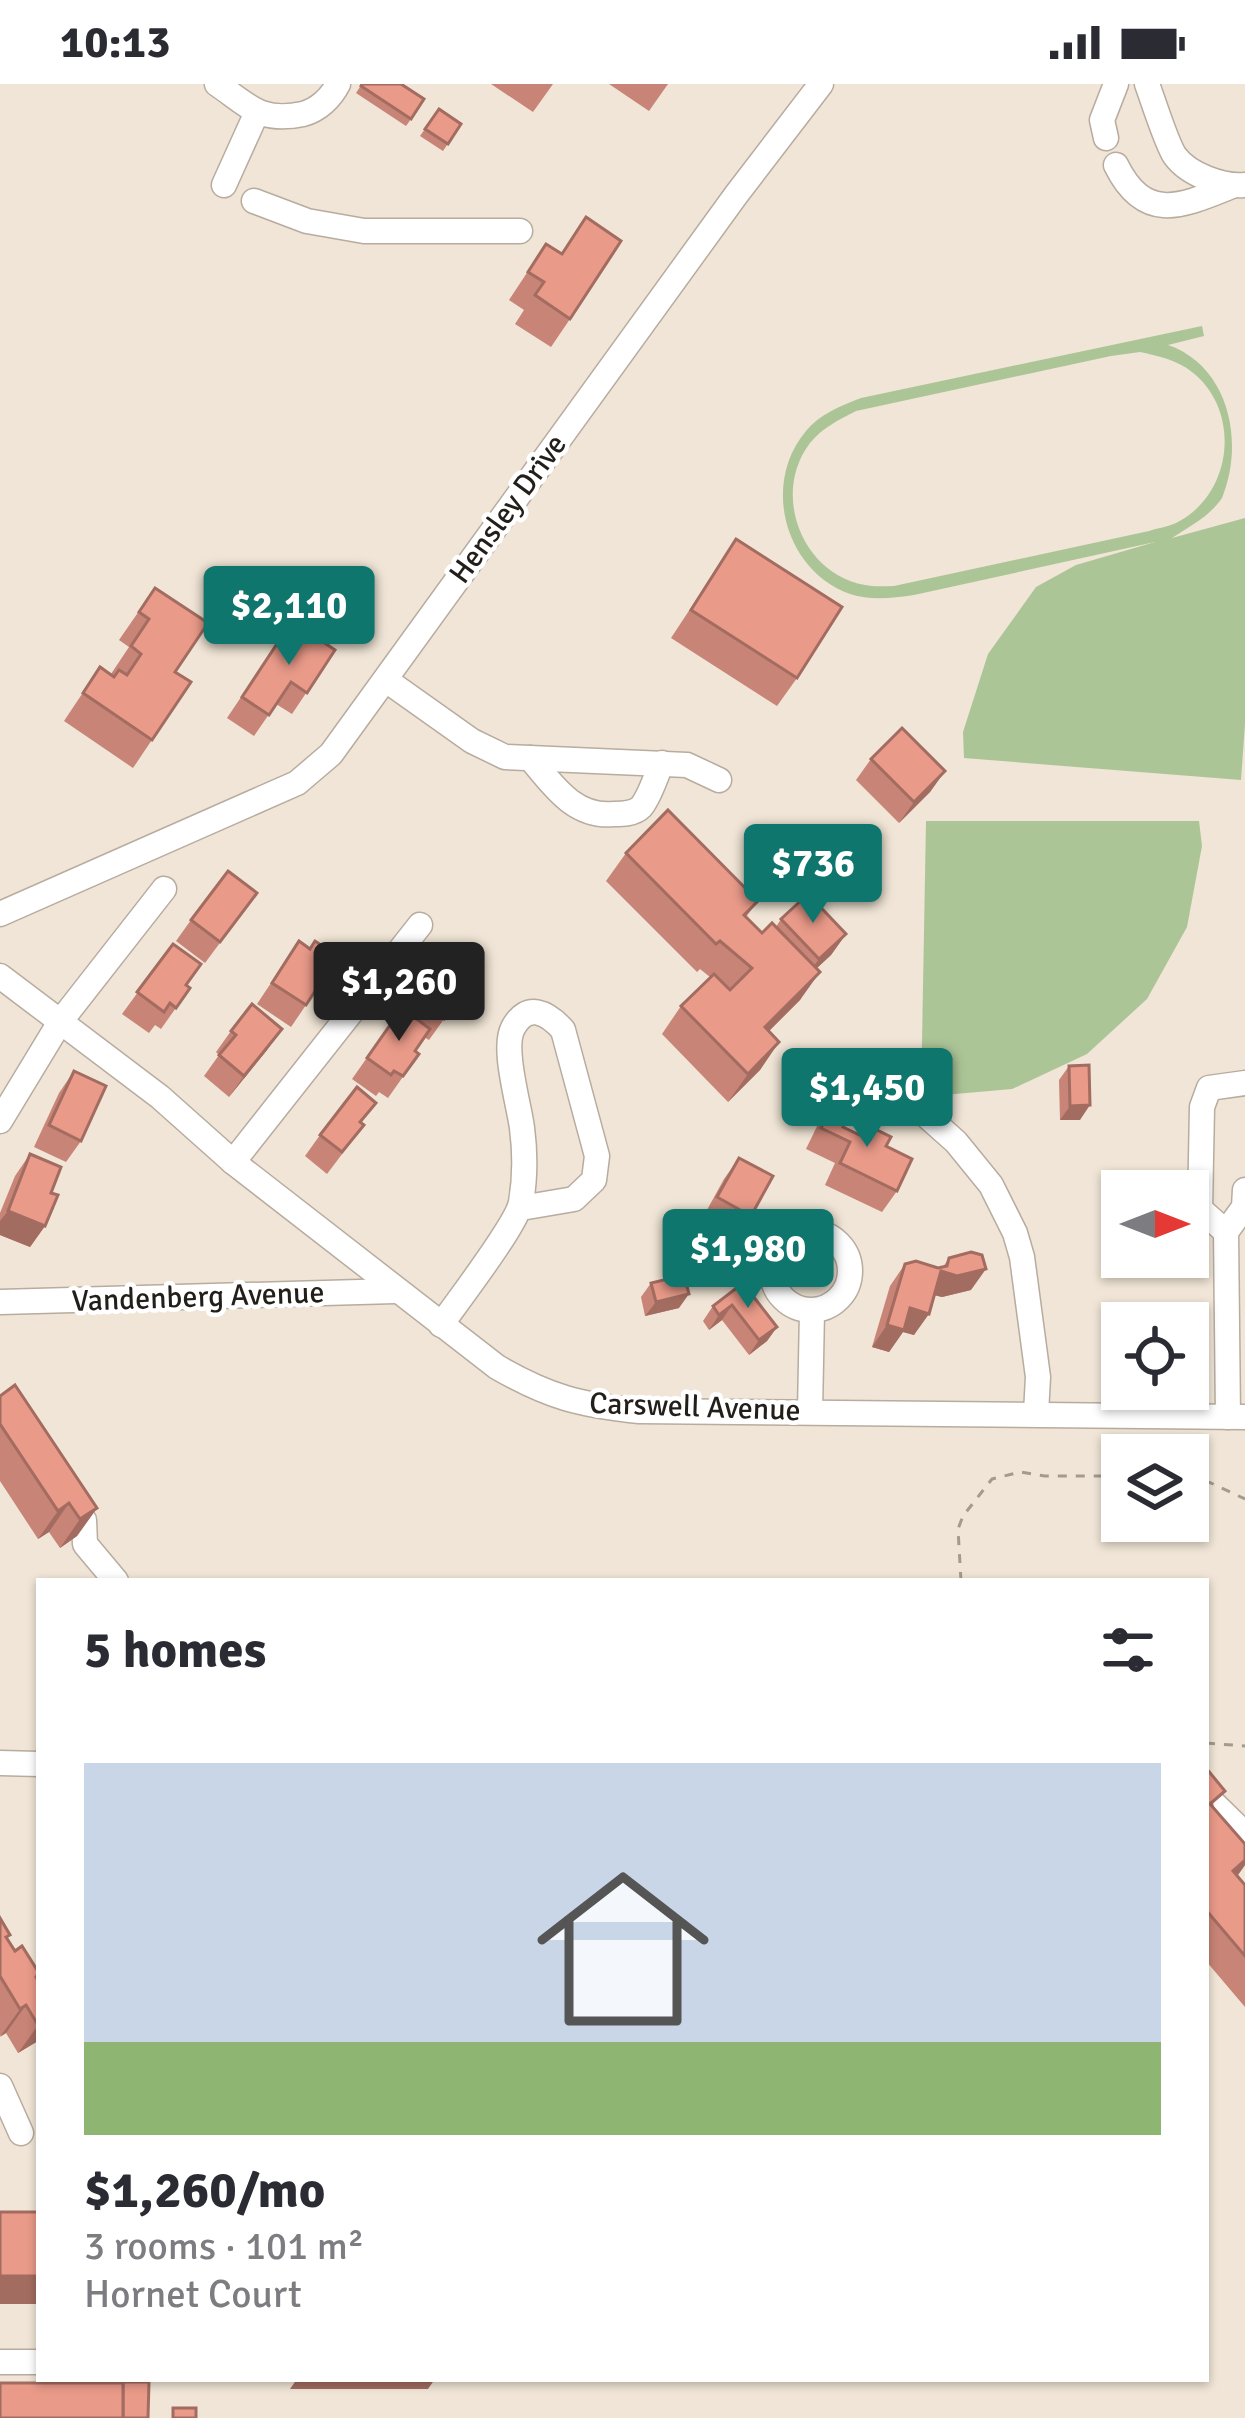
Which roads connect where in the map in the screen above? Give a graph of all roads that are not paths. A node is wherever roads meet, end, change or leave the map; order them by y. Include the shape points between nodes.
1 (217, 84) edge
2 (338, 84) edge
3 (821, 84) edge
4 (1116, 84) edge
5 (1147, 84) edge
6 (257, 112) junction
7 (1106, 138) dead end
8 (1116, 165) dead end
9 (224, 184) dead end
10 (1238, 186) edge
11 (254, 201) dead end
12 (520, 231) dead end
13 (386, 680) junction
14 (530, 758) junction
15 (662, 763) junction
16 (719, 780) dead end
17 (164, 889) dead end
18 (0, 914) edge
19 (420, 925) dead end
20 (0, 976) edge
21 (60, 1022) junction
22 (842, 1076) dead end
23 (1245, 1083) edge
24 (0, 1120) edge
25 (232, 1162) junction
26 (1245, 1190) edge
27 (520, 1208) junction
28 (1226, 1232) junction
29 (395, 1291) junction
30 (0, 1302) edge
31 (812, 1311) dead end
32 (441, 1325) junction
33 (810, 1412) junction
34 (1036, 1413) junction
35 (1236, 1417) edge
36 (56, 1484) edge
37 (114, 1578) edge
38 (0, 1763) edge
39 (36, 1764) edge
40 (1209, 1799) edge
41 (1245, 1834) edge
42 (0, 2086) edge
43 (21, 2133) dead end
44 (0, 2362) edge
45 (36, 2362) edge

1 - 6 street
2 - 6 street via 312,112 278,119
3 - 13 street, Hensley Drive
4 - 7 street via 1102,120
5 - 10 street via 1175,156 1198,174
6 - 9 street
8 - 10 street via 1126,186 1173,207
11 - 12 street via 364,231
13 - 14 street via 472,741 505,758
13 - 18 street, Hensley Drive via 331,754 297,783
14 - 15 street
14 - 15 street via 561,796 604,815 642,806
15 - 16 street
17 - 21 street
19 - 25 street
20 - 21 street, Carswell Avenue
21 - 24 street
21 - 25 street, Carswell Avenue
22 - 34 street via 869,1081 919,1109 991,1185 1022,1257
23 - 28 street via 1209,1088 1202,1107 1200,1209
25 - 29 street, Carswell Avenue
26 - 28 street via 1244,1207
27 - 27 street via 574,1198 594,1180 597,1156 563,1030 541,1011 514,1024 508,1040 523,1132
27 - 32 street
28 - 35 street
29 - 30 street, Vandenberg Avenue
29 - 32 street, Carswell Avenue
31 - 33 street
32 - 33 street, Carswell Avenue via 497,1367 565,1400 639,1411
33 - 34 street, Carswell Avenue
34 - 35 street, Carswell Avenue
36 - 37 street
38 - 39 street
40 - 41 street
42 - 43 street
44 - 45 street

